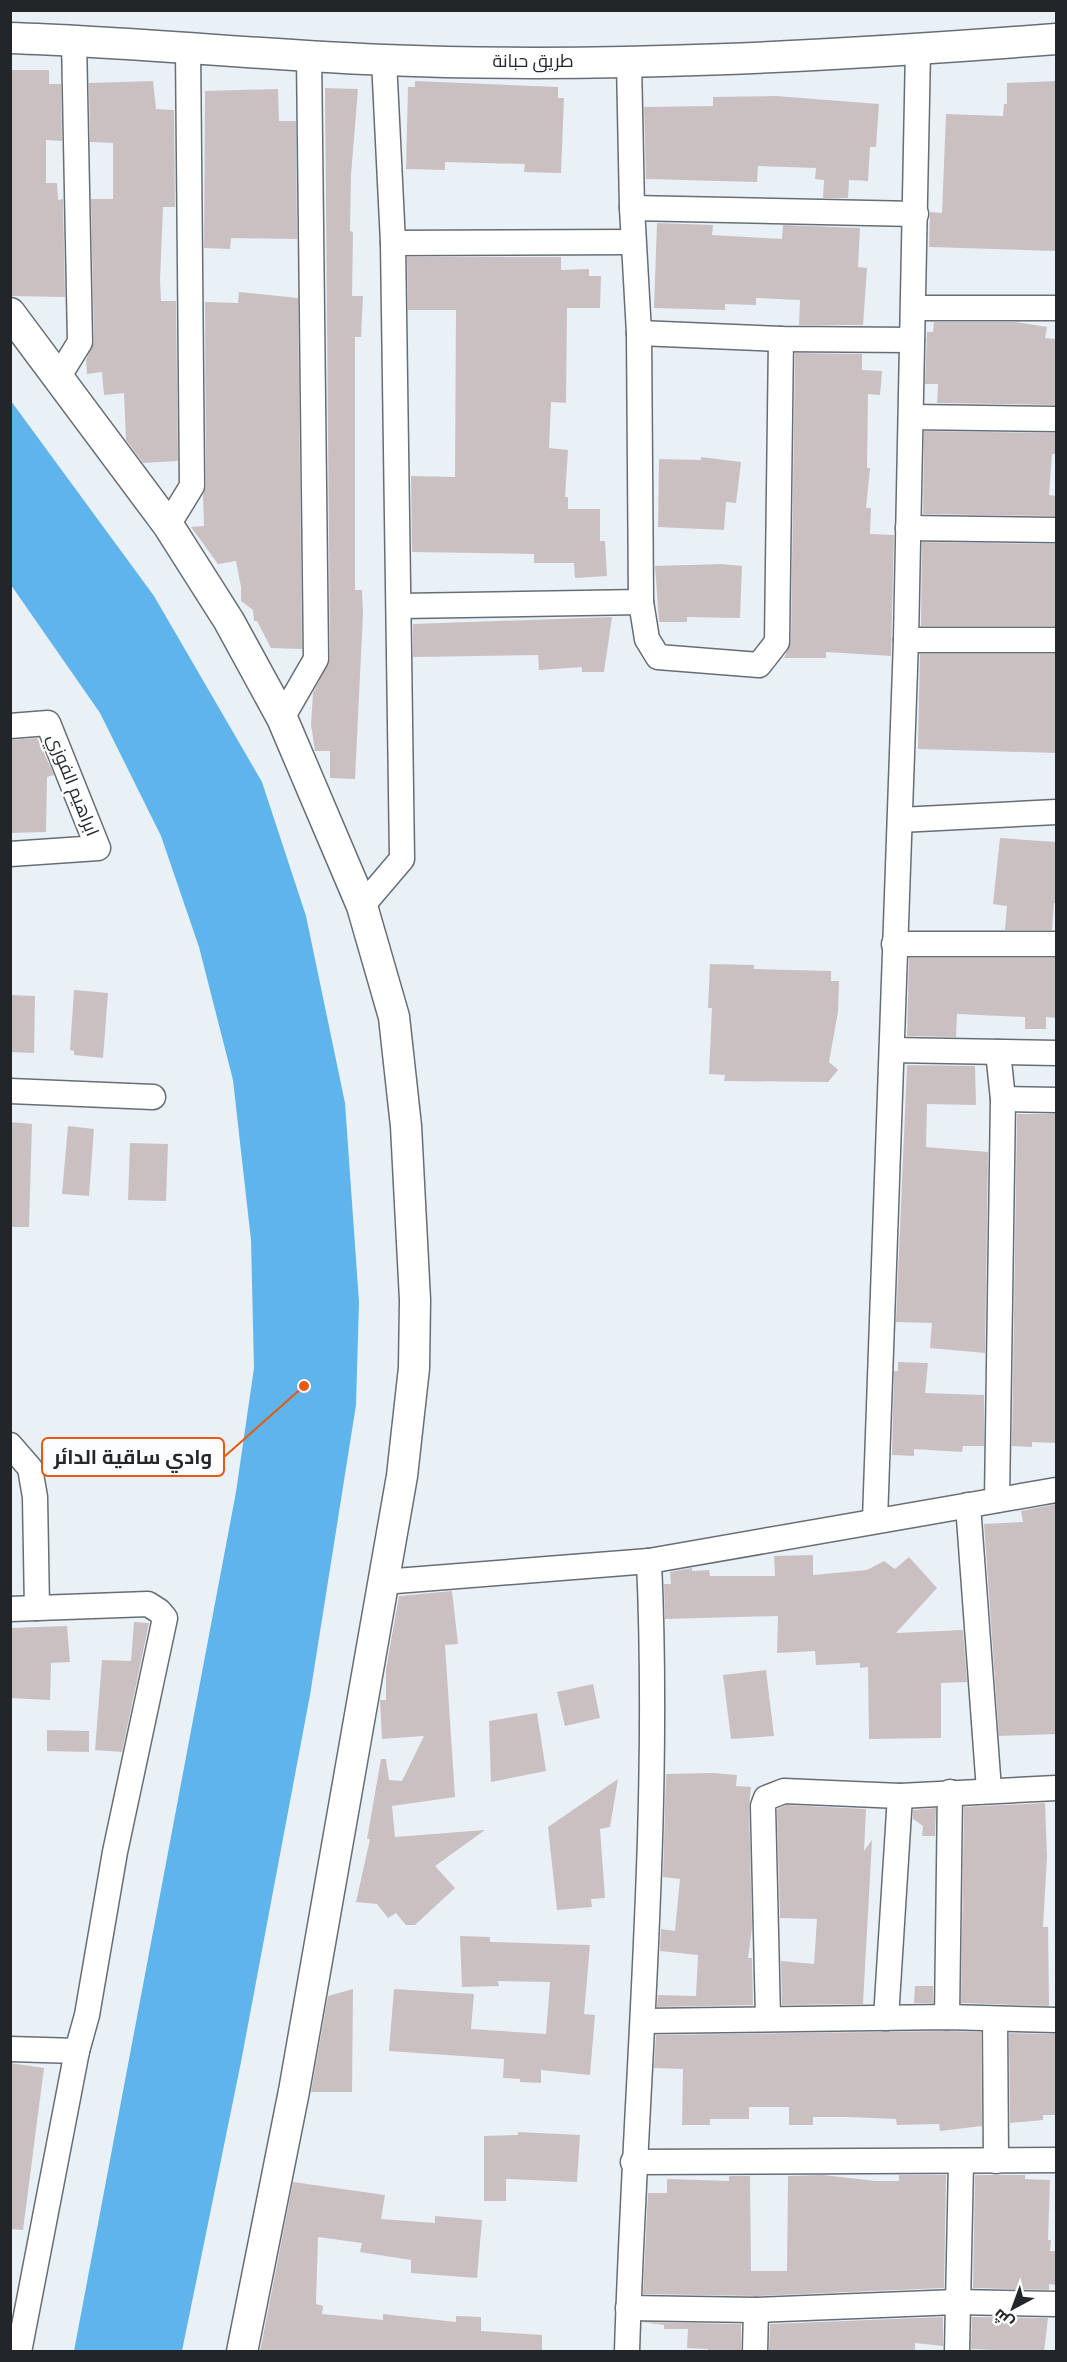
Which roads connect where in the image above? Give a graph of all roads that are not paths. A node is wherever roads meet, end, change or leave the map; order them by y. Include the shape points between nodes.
1 (10, 38) edge
2 (1056, 39) edge
3 (74, 40) junction
4 (188, 47) junction
5 (918, 50) junction
6 (309, 55) junction
7 (384, 60) junction
8 (629, 62) junction
9 (632, 208) junction
10 (916, 214) junction
11 (393, 243) junction
12 (633, 243) junction
13 (914, 308) junction
14 (1056, 308) edge
15 (10, 313) edge
16 (639, 333) junction
17 (781, 339) junction
18 (912, 340) junction
19 (59, 376) junction
20 (912, 417) junction
21 (1056, 419) edge
22 (168, 525) junction
23 (908, 528) junction
24 (1056, 530) edge
25 (641, 602) junction
26 (400, 606) junction
27 (906, 640) junction
28 (1056, 640) edge
29 (282, 718) junction
30 (10, 726) edge
31 (1056, 812) edge
32 (900, 820) junction
33 (10, 854) edge
34 (362, 906) junction
35 (894, 944) junction
36 (1056, 944) edge
37 (892, 1050) junction
38 (998, 1052) junction
39 (1056, 1053) edge
40 (10, 1091) edge
41 (153, 1097) dead end
42 (1003, 1099) junction
43 (1056, 1100) edge
44 (10, 1445) edge
45 (1056, 1490) edge
46 (997, 1500) junction
47 (968, 1505) junction
48 (875, 1520) junction
49 (649, 1561) junction
50 (383, 1582) junction
51 (37, 1608) junction
52 (10, 1609) edge
53 (1056, 1788) edge
54 (989, 1790) junction
55 (950, 1792) junction
56 (900, 1796) junction
57 (947, 2017) junction
58 (768, 2018) junction
59 (886, 2018) junction
60 (995, 2019) junction
61 (1056, 2020) edge
62 (644, 2021) junction
63 (10, 2049) edge
64 (77, 2051) junction
65 (1056, 2160) edge
66 (996, 2161) junction
67 (633, 2162) junction
68 (961, 2162) junction
69 (957, 2302) junction
70 (1056, 2304) edge
71 (628, 2308) junction
72 (756, 2310) junction
73 (19, 2352) edge
74 (242, 2352) edge
75 (627, 2352) edge
76 (755, 2352) edge
77 (957, 2352) edge

1 - 3 street, طريق حبانة
2 - 5 street, طريق حبانة
3 - 4 street, طريق حبانة
3 - 19 street via 80,342
4 - 6 street, طريق حبانة
4 - 22 street via 192,486
5 - 8 street, طريق حبانة
5 - 10 street
6 - 7 street, طريق حبانة
6 - 29 street via 316,659
7 - 8 street, طريق حبانة
7 - 11 street
8 - 9 street
9 - 10 street
9 - 12 street
10 - 13 street
11 - 12 street
11 - 26 street
12 - 16 street
13 - 14 street
13 - 18 street
15 - 19 street
16 - 17 street
16 - 25 street
17 - 18 street
17 - 25 street via 777,642 759,665 658,657 646,639
18 - 20 street
19 - 22 street
20 - 21 street
20 - 23 street
22 - 29 street via 230,621
23 - 24 street
23 - 27 street
25 - 26 street
26 - 34 street via 402,859
27 - 28 street
27 - 32 street
29 - 34 street
30 - 33 street, ابراهيم الفوزي via 48,723 98,848
31 - 32 street
32 - 35 street
34 - 50 street via 394,1017 406,1126 415,1300 414,1368 402,1476
35 - 36 street
35 - 37 street
37 - 38 street
37 - 48 street
38 - 39 street
38 - 42 street
40 - 41 street
42 - 43 street
42 - 46 street
44 - 51 street via 30,1468 35,1497
45 - 46 street
46 - 47 street
47 - 48 street
47 - 54 street
48 - 49 street
49 - 50 street
49 - 62 street via 653,1646 651,1836
50 - 74 street via 294,2091
51 - 52 street
51 - 64 street via 148,1604 165,1618
53 - 54 street
54 - 55 street
55 - 56 street
55 - 57 street
56 - 58 street via 784,1791 766,1798 763,1806
56 - 59 street
57 - 59 street
57 - 60 street
58 - 59 street
58 - 62 street
60 - 61 street
60 - 66 street
62 - 67 street
63 - 64 street
64 - 73 street
65 - 66 street
66 - 68 street
67 - 68 street
67 - 71 street
68 - 69 street
69 - 70 street
69 - 72 street
69 - 77 street
71 - 72 street
71 - 75 street
72 - 76 street

